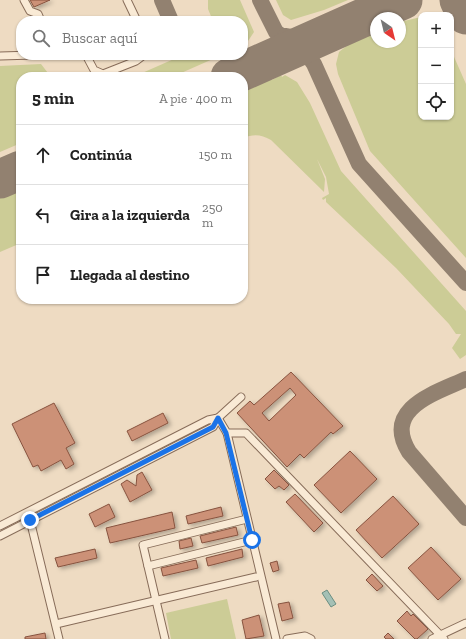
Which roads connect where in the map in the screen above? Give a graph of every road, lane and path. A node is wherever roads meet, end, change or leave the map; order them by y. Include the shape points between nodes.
1 (24, 0) edge
2 (127, 0) edge
3 (39, 16) edge
4 (135, 16) edge
5 (0, 56) edge
6 (16, 56) edge
7 (89, 60) edge
8 (137, 60) edge
9 (98, 72) edge
10 (108, 72) edge
11 (241, 397) dead end
12 (218, 418) junction
13 (226, 433) junction
14 (121, 464) junction
15 (125, 472) junction
16 (247, 519) junction
17 (30, 520) junction
18 (0, 526) edge
19 (0, 536) edge
20 (252, 540) junction
21 (148, 566) junction
22 (256, 577) dead end
23 (156, 600) junction
24 (466, 623) edge
25 (56, 624) junction
26 (442, 637) edge
27 (59, 639) edge
28 (165, 639) edge
29 (276, 639) edge
30 (287, 639) edge
31 (311, 639) edge
32 (432, 639) edge

1 - 3 lane via 30,11
2 - 4 lane
5 - 6 lane
7 - 9 lane via 94,70
8 - 10 lane
11 - 12 lane
12 - 13 lane
12 - 14 lane via 208,420
12 - 15 lane via 213,427
13 - 16 lane
13 - 26 lane via 246,433
14 - 15 lane
14 - 18 lane
15 - 17 lane
16 - 20 lane
16 - 21 lane via 143,545
17 - 19 lane
17 - 25 lane
20 - 21 lane
20 - 29 lane
21 - 23 lane
22 - 23 lane
23 - 25 lane
23 - 28 lane
24 - 26 lane
25 - 27 lane
26 - 32 lane
30 - 31 lane via 305,636

